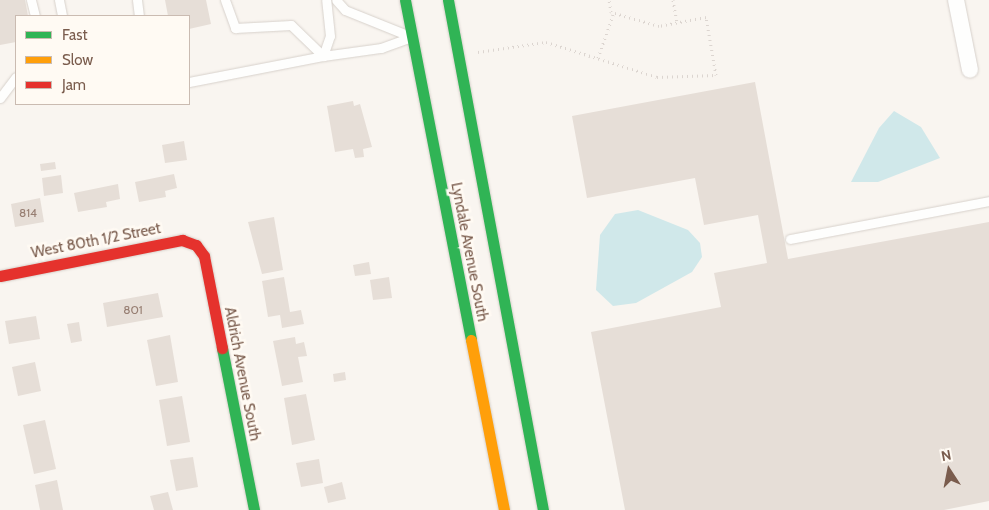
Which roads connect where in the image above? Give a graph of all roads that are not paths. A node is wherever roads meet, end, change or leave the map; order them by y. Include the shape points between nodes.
1 (31, 0) edge
2 (58, 0) edge
3 (136, 0) edge
4 (225, 0) edge
5 (326, 0) edge
6 (336, 0) edge
7 (405, 0) edge
8 (448, 0) edge
9 (956, 0) edge
10 (35, 15) edge
11 (62, 15) edge
12 (139, 15) edge
13 (412, 37) junction
14 (323, 56) junction
15 (970, 70) dead end
16 (15, 78) edge
17 (190, 82) edge
18 (0, 98) edge
19 (989, 201) edge
20 (790, 239) dead end
21 (196, 245) joint
22 (0, 276) edge
23 (254, 510) edge
24 (504, 510) edge
25 (543, 510) edge

1 - 10 lane
2 - 11 lane
3 - 12 lane
4 - 14 lane via 235,28 291,26
5 - 14 lane via 330,36
6 - 13 lane via 345,10
7 - 13 main road, Lyndale Avenue South
8 - 25 main road, Lyndale Avenue South
9 - 15 street
13 - 14 lane via 381,48
13 - 24 main road, Lyndale Avenue South
14 - 17 lane
16 - 18 lane
19 - 20 lane
21 - 22 main road, West 80th 1/2 Street via 182,240
21 - 23 main road, Aldrich Avenue South via 204,256

